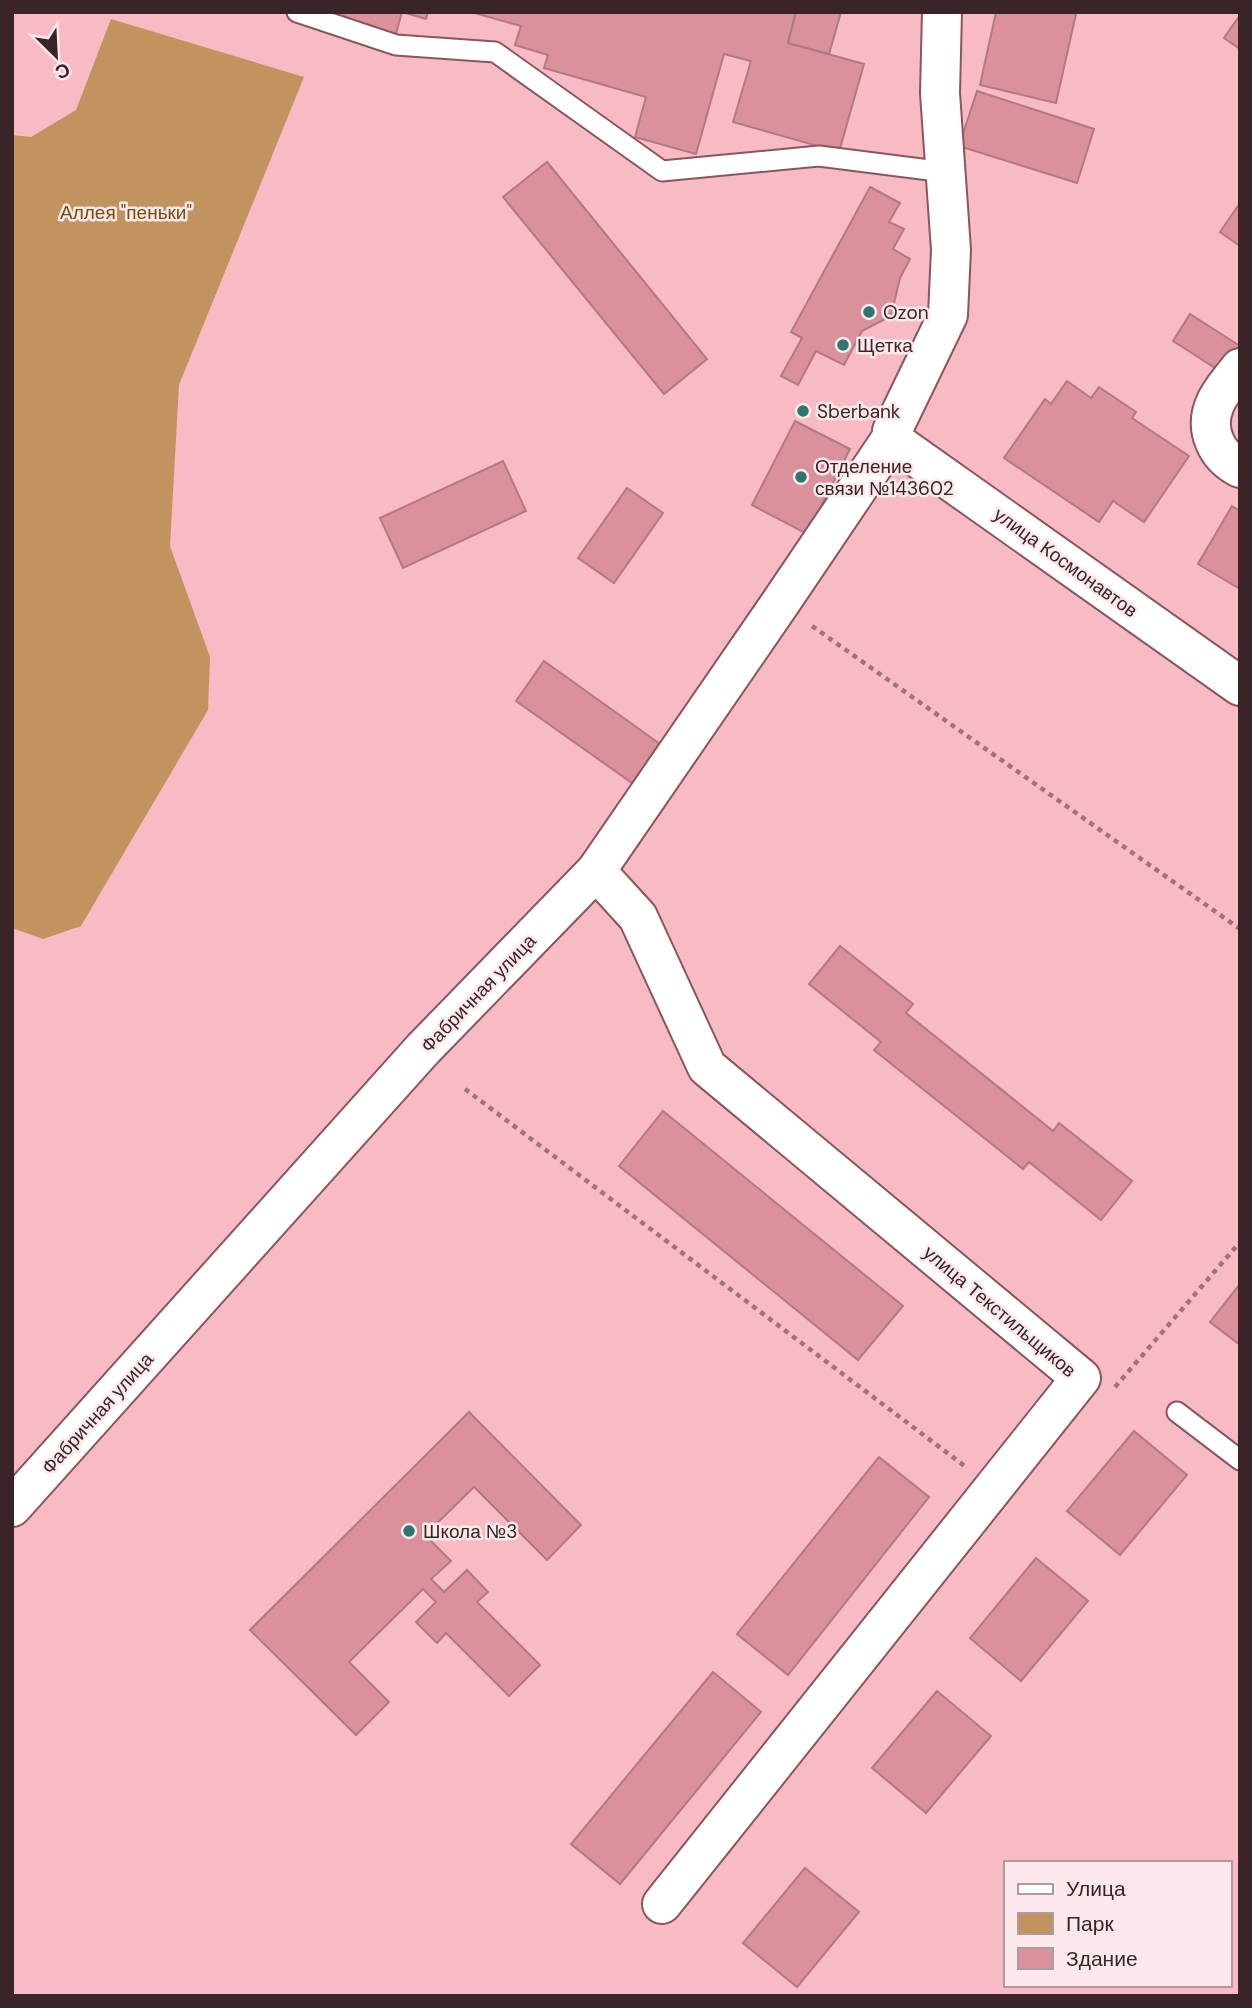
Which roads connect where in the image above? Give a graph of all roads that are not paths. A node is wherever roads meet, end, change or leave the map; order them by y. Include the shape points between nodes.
1 (298, 12) edge
2 (942, 12) edge
3 (945, 172) junction
4 (1240, 368) edge
5 (891, 439) junction
6 (1240, 468) edge
7 (1240, 686) edge
8 (596, 871) junction
9 (1177, 1412) dead end
10 (1240, 1460) edge
11 (12, 1507) edge
12 (662, 1905) dead end

1 - 3 lane via 396,46 495,52 662,171 819,156
2 - 3 street, Фабричная улица via 940,93
3 - 5 street, Фабричная улица via 951,250 948,315
4 - 6 street via 1215,401 1210,419 1215,445
5 - 7 street, улица Космонавтов
5 - 8 street, Фабричная улица
8 - 11 street, Фабричная улица via 424,1049
8 - 12 street, улица Текстильщиков via 638,918 707,1067 1081,1378
9 - 10 lane

